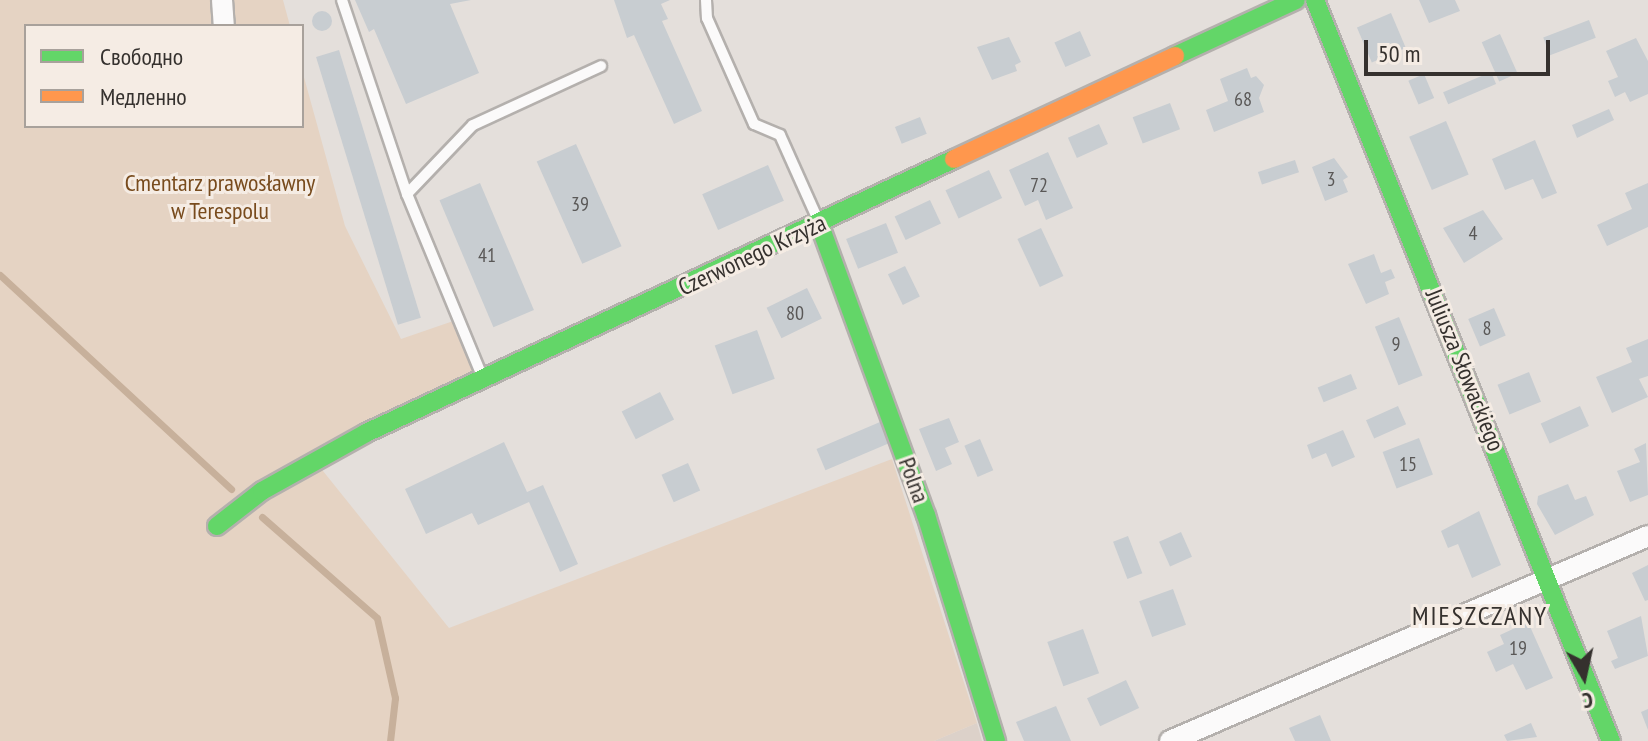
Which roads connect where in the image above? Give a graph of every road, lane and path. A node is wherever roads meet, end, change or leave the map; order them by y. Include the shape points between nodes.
1 (222, 0) edge
2 (342, 0) edge
3 (706, 0) edge
4 (1296, 0) edge
5 (1315, 0) edge
6 (224, 24) edge
7 (601, 66) dead end
8 (407, 194) junction
9 (819, 223) junction
10 (484, 381) junction
11 (217, 526) dead end
12 (1648, 536) edge
13 (1549, 578) junction
14 (996, 741) edge
15 (1170, 741) edge
16 (1611, 741) edge

1 - 6 street
2 - 8 lane
3 - 9 lane via 707,18 754,124 780,135
4 - 9 street, Czerwonego Krzyża
5 - 13 street, Juliusza Słowackiego
7 - 8 lane via 473,125
8 - 10 lane
9 - 10 street, Czerwonego Krzyża
9 - 14 street, Polna via 926,515
10 - 11 street, Czerwonego Krzyża via 366,433 262,491
12 - 13 street
13 - 15 street
13 - 16 street, Juliusza Słowackiego

